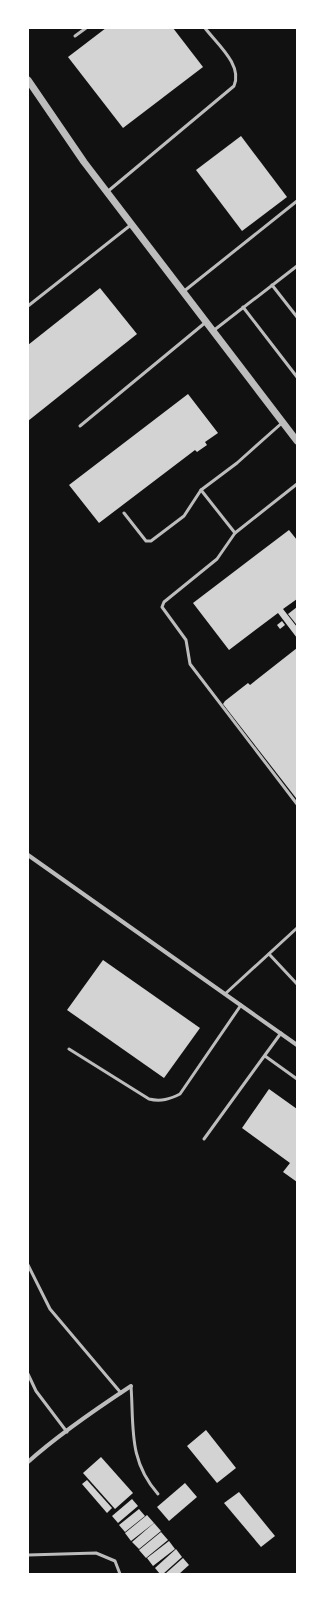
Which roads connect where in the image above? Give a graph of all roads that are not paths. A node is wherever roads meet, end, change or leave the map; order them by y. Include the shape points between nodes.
1 (86, 28) edge
2 (205, 28) edge
3 (75, 36) dead end
4 (28, 80) edge
5 (107, 192) junction
6 (297, 201) edge
7 (132, 224) junction
8 (297, 266) edge
9 (272, 285) junction
10 (183, 292) junction
11 (28, 306) edge
12 (243, 307) junction
13 (297, 309) edge
14 (293, 312) junction
15 (297, 317) edge
16 (206, 322) junction
17 (213, 331) junction
18 (297, 378) edge
19 (282, 422) junction
20 (80, 426) dead end
21 (297, 441) edge
22 (297, 484) edge
23 (202, 490) junction
24 (124, 513) dead end
25 (235, 533) junction
26 (297, 804) edge
27 (28, 855) edge
28 (297, 928) edge
29 (269, 954) junction
30 (297, 984) edge
31 (225, 994) junction
32 (241, 1005) junction
33 (281, 1034) junction
34 (297, 1045) edge
35 (69, 1049) dead end
36 (265, 1056) junction
37 (297, 1079) edge
38 (204, 1139) dead end
39 (28, 1264) edge
40 (28, 1374) edge
41 (131, 1386) joint
42 (121, 1393) junction
43 (66, 1432) junction
44 (28, 1462) edge
45 (158, 1494) dead end
46 (28, 1555) edge
47 (120, 1574) edge

1 - 3 lane
2 - 5 lane via 235,67 237,80 234,86
4 - 5 street
5 - 7 street
6 - 10 lane
7 - 10 street
7 - 11 lane
8 - 9 lane
9 - 12 lane
9 - 14 lane
10 - 16 street
12 - 17 lane
12 - 18 lane
13 - 14 lane
14 - 15 lane
16 - 17 street
16 - 20 lane
17 - 19 street
19 - 21 street
19 - 23 lane via 237,464
22 - 25 lane
23 - 24 lane via 184,516 151,540 146,541
23 - 25 lane
25 - 26 lane via 217,559 164,602 162,607 186,640 190,664
27 - 31 street
28 - 29 lane
29 - 30 lane
29 - 31 lane
31 - 32 street
32 - 33 street
32 - 35 lane via 180,1094 166,1100 149,1100
33 - 34 street
33 - 36 lane
36 - 37 lane
36 - 38 lane
39 - 42 lane via 50,1308
40 - 43 lane via 36,1391
41 - 42 street
41 - 45 lane via 135,1450 144,1476
42 - 43 street
43 - 44 street
46 - 47 lane via 96,1553 115,1561

